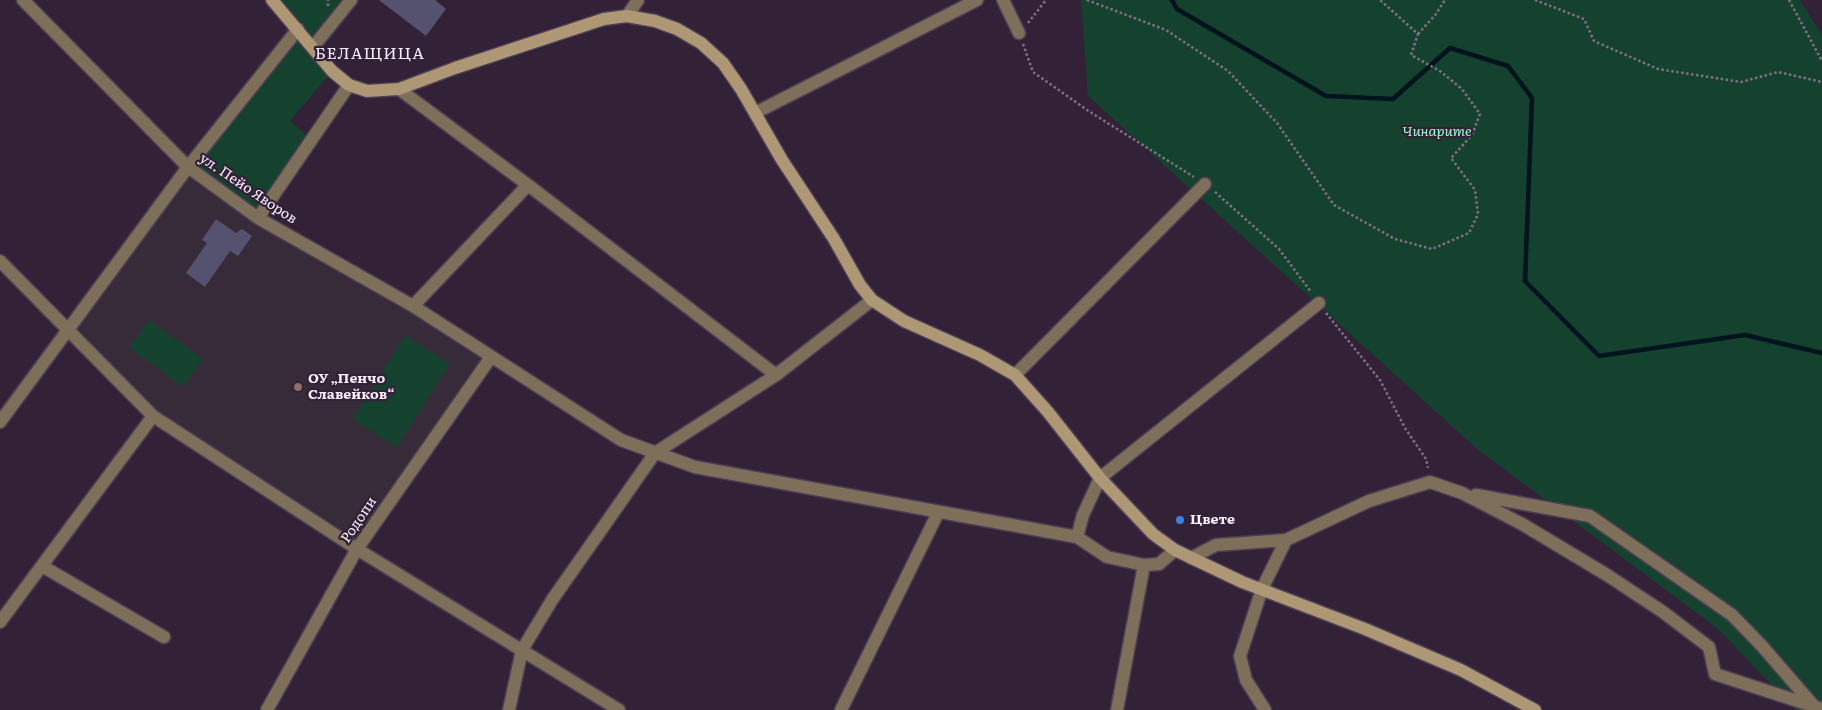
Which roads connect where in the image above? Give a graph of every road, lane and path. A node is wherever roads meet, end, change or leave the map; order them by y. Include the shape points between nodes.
1 (23, 0) edge
2 (272, 0) edge
3 (350, 0) edge
4 (638, 0) edge
5 (977, 0) edge
6 (1003, 0) edge
7 (1046, 0) edge
8 (1087, 0) edge
9 (1380, 0) edge
10 (1445, 0) edge
11 (1535, 0) edge
12 (1789, 0) edge
13 (627, 16) junction
14 (298, 29) junction
15 (1019, 33) junction
16 (1418, 34) junction
17 (312, 47) junction
18 (1822, 61) edge
19 (1822, 82) edge
20 (349, 84) junction
21 (399, 89) junction
22 (755, 113) junction
23 (188, 167) junction
24 (1205, 184) junction
25 (528, 185) junction
26 (258, 218) junction
27 (0, 261) edge
28 (872, 300) junction
29 (1319, 303) junction
30 (413, 306) junction
31 (68, 328) junction
32 (491, 357) junction
33 (776, 375) junction
34 (1015, 375) junction
35 (153, 416) junction
36 (0, 422) edge
37 (655, 453) junction
38 (1100, 478) junction
39 (1430, 482) junction
40 (1462, 493) junction
41 (938, 513) junction
42 (1077, 537) junction
43 (1286, 540) junction
44 (357, 550) junction
45 (1174, 550) junction
46 (1192, 558) junction
47 (1144, 565) junction
48 (42, 566) junction
49 (1262, 589) junction
50 (0, 622) edge
51 (164, 637) dead end
52 (522, 650) junction
53 (1820, 709) edge
54 (267, 710) edge
55 (509, 710) edge
56 (619, 710) edge
57 (841, 710) edge
58 (1117, 710) edge
59 (1265, 710) edge
60 (1535, 710) edge

1 - 23 street, ул. Пейо Яворов
2 - 14 street
3 - 17 street
4 - 13 street
5 - 22 street
6 - 15 street
7 - 15 path
8 - 16 path via 1166,30 1228,71 1277,123 1334,205 1395,239 1432,249 1469,233 1478,214 1475,190 1451,158 1472,135 1480,114 1462,89 1440,71 1411,55
9 - 16 path
10 - 16 path
11 - 19 path via 1584,19 1594,41 1658,69 1741,82 1778,72
12 - 18 path
13 - 21 street via 584,25
13 - 22 street via 656,21 701,43 723,63
14 - 17 street
14 - 23 street
15 - 24 path via 1033,72
17 - 20 street via 332,71
20 - 21 street via 367,91
20 - 26 street
21 - 25 street
22 - 28 street
23 - 26 street, ул. Пейо Яворов
23 - 31 street
24 - 29 path via 1279,249
24 - 34 street
25 - 30 street
25 - 33 street
26 - 30 street, ул. Пейо Яворов
27 - 31 street
28 - 33 street
28 - 34 street via 904,321 980,355
29 - 38 street
29 - 39 path via 1380,380 1405,428 1426,459
30 - 32 street, ул. Пейо Яворов
31 - 35 street
31 - 36 street
32 - 37 street, ул. Пейо Яворов via 621,440
32 - 44 street, Родопи
33 - 37 street
34 - 38 street
35 - 44 street
35 - 48 street
37 - 41 street, ул. Пейо Яворов via 695,467
37 - 52 street via 552,600
38 - 42 street
38 - 45 street via 1153,534
39 - 40 street
39 - 43 street via 1369,501
40 - 53 street via 1522,524 1663,612 1709,647 1715,674
40 - 53 street via 1590,516 1732,616 1811,704
41 - 42 street, ул. Пейо Яворов
41 - 57 street
42 - 47 street via 1107,557
43 - 46 street via 1216,544
43 - 49 street
44 - 52 street
44 - 54 street, Родопи
45 - 46 street
45 - 47 street via 1159,564
46 - 49 street
47 - 58 street
48 - 50 street
48 - 51 street
49 - 59 street via 1240,656 1246,680
49 - 60 street via 1461,670
52 - 55 street
52 - 56 street

